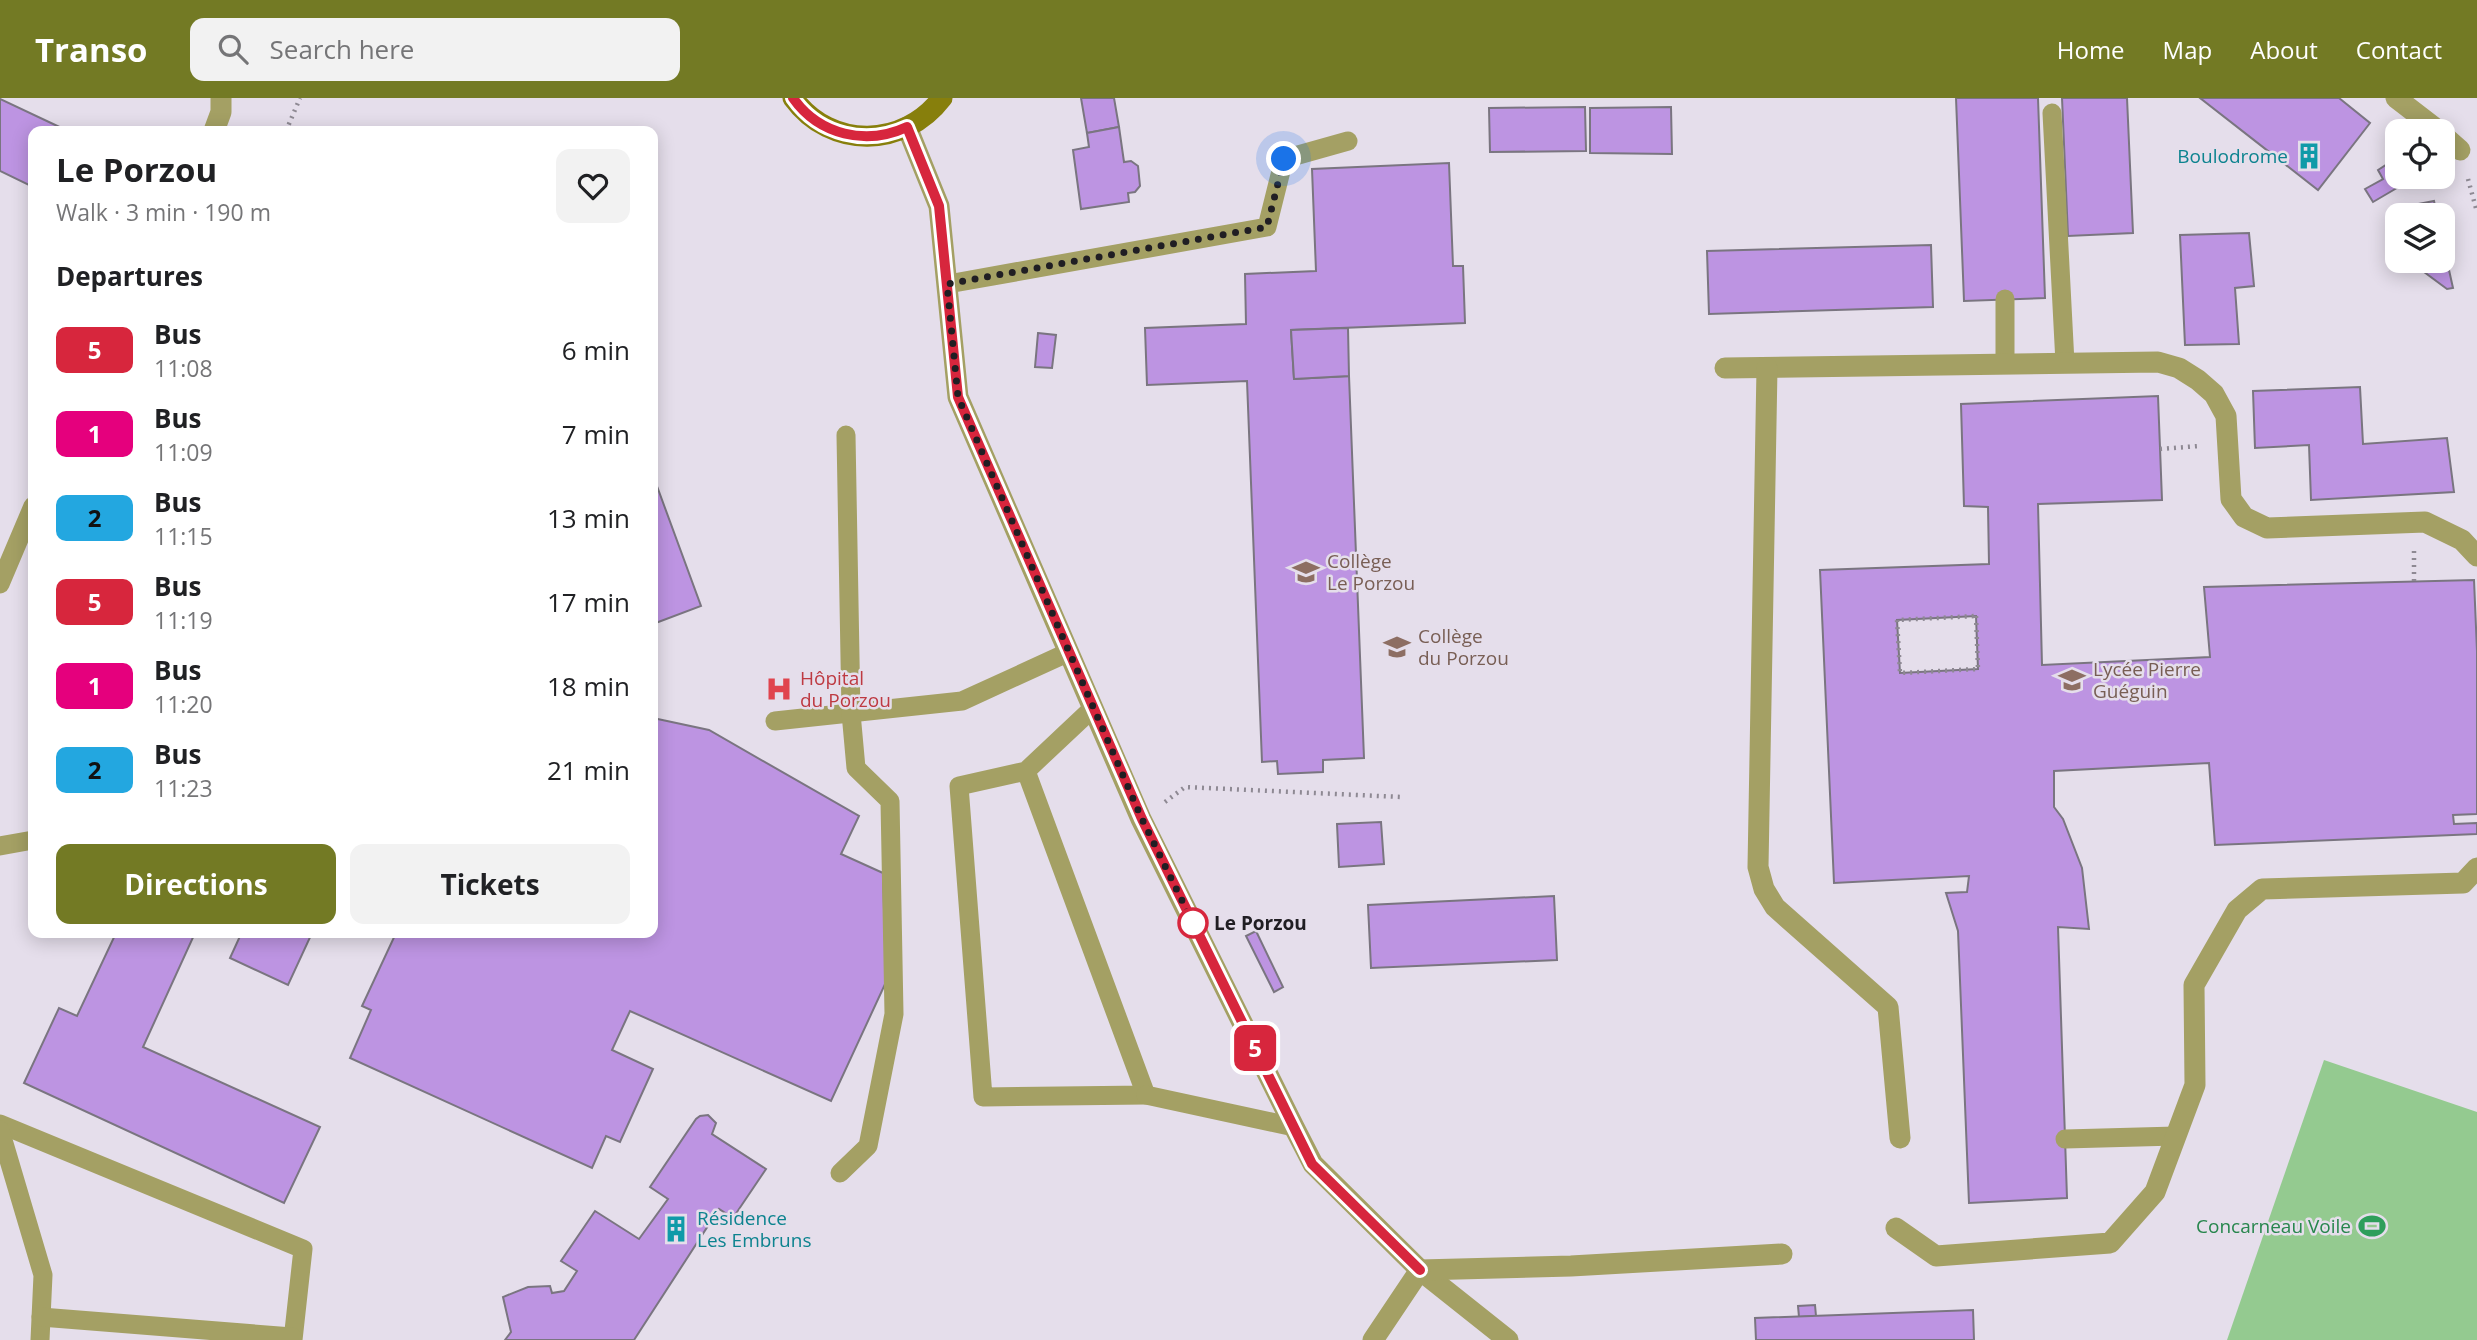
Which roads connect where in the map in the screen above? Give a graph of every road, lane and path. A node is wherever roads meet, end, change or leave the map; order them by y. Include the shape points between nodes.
1 (221, 98) edge
2 (300, 98) edge
3 (793, 98) edge
4 (942, 98) edge
5 (2396, 98) edge
6 (2052, 113) dead end
7 (2423, 119) edge
8 (216, 126) edge
9 (288, 126) edge
10 (907, 127) junction
11 (1348, 141) dead end
12 (2455, 146) edge
13 (2460, 150) dead end
14 (947, 284) junction
15 (2005, 299) dead end
16 (2065, 363) junction
17 (2006, 364) junction
18 (1725, 368) dead end
19 (1768, 368) junction
20 (846, 435) dead end
21 (2228, 444) junction
22 (2160, 449) dead end
23 (28, 518) edge
24 (2477, 556) edge
25 (0, 584) edge
26 (1069, 652) junction
27 (1900, 673) joint
28 (1093, 708) junction
29 (851, 713) junction
30 (775, 721) dead end
31 (1026, 771) junction
32 (1401, 797) dead end
33 (1142, 819) junction
34 (28, 841) edge
35 (0, 846) edge
36 (2477, 868) edge
37 (1146, 1095) junction
38 (0, 1124) edge
39 (1294, 1126) junction
40 (0, 1130) edge
41 (2176, 1136) junction
42 (1900, 1138) dead end
43 (2066, 1139) dead end
44 (3, 1150) edge
45 (840, 1173) dead end
46 (1896, 1228) dead end
47 (1783, 1254) dead end
48 (1420, 1270) junction
49 (41, 1317) junction
50 (293, 1338) edge
51 (40, 1340) edge
52 (1373, 1340) edge
53 (1508, 1340) edge

1 - 8 street
2 - 9 path
3 - 10 main road via 802,111 828,129 858,137 890,135
4 - 10 main road via 919,122
5 - 7 street
6 - 16 lane
10 - 14 street via 939,206
11 - 14 lane via 1284,159 1267,227
12 - 13 street
14 - 26 street via 958,397
15 - 17 lane
16 - 17 street
16 - 21 street via 2158,362 2179,368 2214,394 2226,416
17 - 19 street
18 - 19 street
19 - 42 street via 1758,867 1775,907 1888,1007
20 - 29 lane
21 - 22 path
21 - 24 street via 2231,499 2244,517 2267,528 2425,522 2462,540
23 - 25 lane
26 - 28 street
26 - 29 lane via 962,701
27 - 27 path via 1978,669 1976,616 1898,620
28 - 31 lane
28 - 33 street
29 - 30 lane
29 - 45 lane via 856,768 890,801 894,1014 868,1146
31 - 37 lane
31 - 37 lane via 959,786 984,1097
32 - 33 path via 1185,787
33 - 39 street
34 - 35 lane
36 - 41 street via 2463,883 2262,889 2236,910 2194,985 2196,1085
37 - 39 lane
38 - 50 lane via 303,1249
39 - 48 street via 1312,1164
40 - 44 lane
41 - 43 lane
41 - 46 street via 2155,1192 2110,1244 1936,1256
44 - 49 lane via 43,1275
47 - 48 street
48 - 52 street
48 - 53 street
49 - 50 lane
49 - 51 lane

